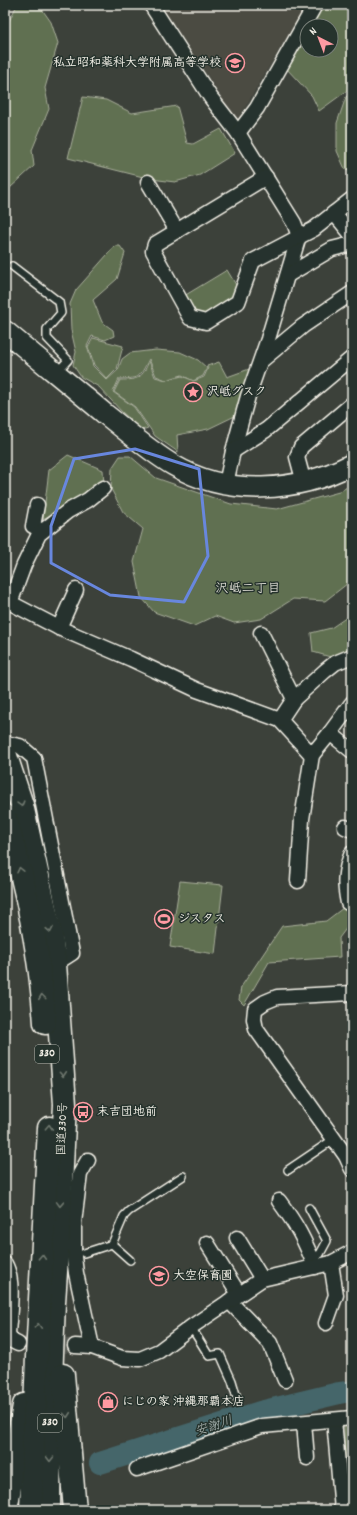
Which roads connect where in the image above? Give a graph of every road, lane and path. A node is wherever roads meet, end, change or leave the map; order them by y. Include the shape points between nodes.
1 (151, 5) edge
2 (315, 5) edge
3 (238, 133) junction
4 (266, 177) junction
5 (148, 182) dead end
6 (352, 199) edge
7 (334, 213) junction
8 (177, 231) junction
9 (352, 235) edge
10 (299, 236) junction
11 (352, 244) edge
12 (12, 266) dead end
13 (288, 275) junction
14 (352, 293) edge
15 (5, 331) edge
16 (352, 358) edge
17 (259, 362) junction
18 (56, 373) junction
19 (352, 404) edge
20 (233, 451) junction
21 (352, 464) edge
22 (304, 483) junction
23 (226, 484) junction
24 (103, 488) dead end
25 (37, 505) dead end
26 (42, 531) junction
27 (76, 590) dead end
28 (8, 602) edge
29 (59, 628) junction
30 (262, 633) dead end
31 (352, 656) edge
32 (294, 699) junction
33 (352, 703) edge
34 (280, 720) junction
35 (330, 733) junction
36 (5, 743) edge
37 (352, 751) edge
38 (5, 753) edge
39 (312, 755) junction
40 (5, 816) edge
41 (352, 853) edge
42 (298, 881) dead end
43 (348, 903) dead end
44 (55, 964) junction
45 (352, 993) edge
46 (334, 1139) junction
47 (88, 1160) dead end
48 (352, 1169) edge
49 (288, 1170) dead end
50 (182, 1176) dead end
51 (279, 1201) dead end
52 (309, 1208) dead end
53 (237, 1238) dead end
54 (208, 1243) dead end
55 (112, 1244) junction
56 (352, 1252) edge
57 (72, 1257) junction
58 (130, 1260) dead end
59 (313, 1263) junction
60 (331, 1263) junction
61 (5, 1264) edge
62 (262, 1279) junction
63 (234, 1297) junction
64 (326, 1323) dead end
65 (191, 1327) junction
66 (6, 1334) edge
67 (53, 1336) junction
68 (18, 1344) tunnel mouth
69 (75, 1346) tunnel mouth
70 (92, 1347) junction
71 (37, 1357) junction
72 (285, 1380) dead end
73 (236, 1398) dead end
74 (352, 1418) edge
75 (334, 1420) junction
76 (304, 1423) junction
77 (306, 1458) dead end
78 (137, 1469) dead end
79 (6, 1510) edge
80 (31, 1510) edge
81 (49, 1510) edge
82 (75, 1510) edge
83 (342, 1510) edge

1 - 3 street via 210,98
2 - 3 street via 257,108
3 - 4 street
4 - 8 street
4 - 10 street
5 - 8 street
6 - 7 street
7 - 9 street
7 - 10 street
8 - 10 street via 155,244 153,251 190,318 206,322 238,302 253,261
10 - 13 street
11 - 13 street via 332,248
12 - 18 lane via 59,302 61,313 47,329 47,338 68,360
13 - 17 street
14 - 17 street via 303,326
15 - 18 street
16 - 20 street via 266,430
17 - 20 street
18 - 23 street via 157,455 200,478
19 - 22 street via 301,447 296,457
20 - 23 street
21 - 22 street
22 - 23 street via 264,488
24 - 26 street via 88,500 68,510
25 - 26 street via 33,526
26 - 28 street
27 - 29 street
28 - 29 street
29 - 34 street via 131,658 197,690
30 - 32 street
31 - 32 street via 335,663
32 - 34 street
33 - 35 street
34 - 39 street
35 - 37 street
35 - 39 street
36 - 44 street via 20,746 34,758 72,953
38 -> 44 highway, 国道330号 / 330 via 22,805
39 - 42 street via 302,819
71 -> 40 highway, 国道330号 / 330 via 50,1102 44,1010 34,936 16,853
41 - 43 street via 345,878
44 -> 57 highway, 国道330号 / 330 via 65,1104 60,1226
45 - 46 street via 278,997 255,1010 256,1029
46 - 48 street
46 - 49 lane
47 - 57 street via 80,1174
50 - 55 lane via 129,1211 124,1216
51 - 59 street via 307,1244
52 - 59 lane via 327,1241
53 - 62 street
54 - 63 street
55 - 57 lane
55 - 58 lane
56 - 60 street
57 - 67 highway, 国道330号 / 330
57 - 70 street
59 - 60 street
59 - 62 street
60 - 64 street via 336,1295
61 - 66 street via 10,1273 11,1283
62 - 63 street
63 - 65 street
63 - 72 street via 270,1344
65 - 70 street via 159,1351 140,1359 122,1358
65 - 73 lane via 209,1356 220,1354 232,1381
66 - 68 street
67 -> 81 highway, 国道330号 / 330
67 -> 82 highway via 62,1359
69 - 70 street
71 - 79 highway via 27,1383
71 - 80 highway, 国道330号 / 330
74 - 75 street
75 - 76 street
75 - 83 street
76 - 77 street
76 - 78 street via 262,1426

